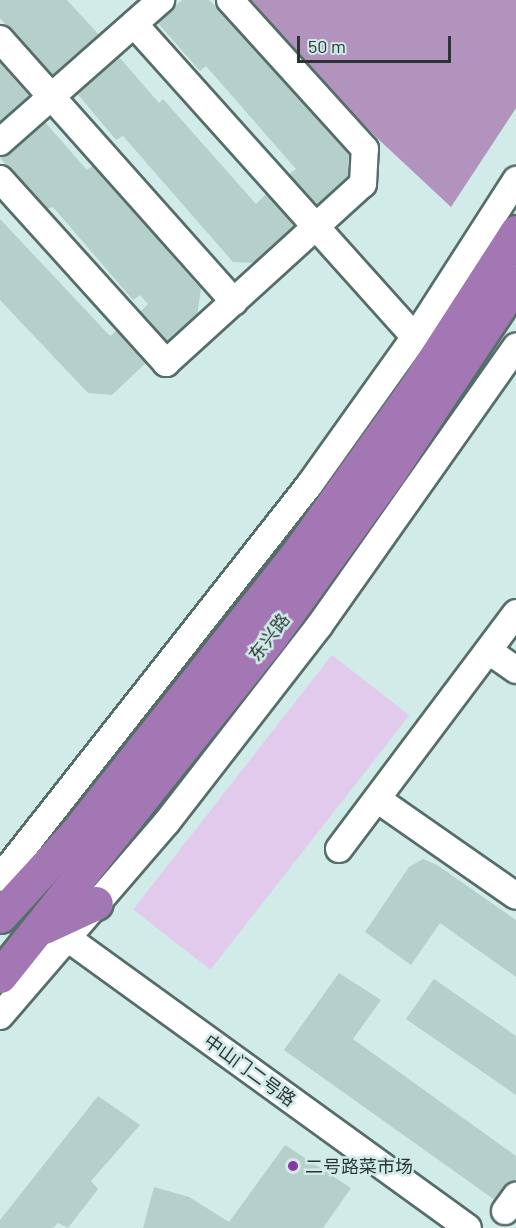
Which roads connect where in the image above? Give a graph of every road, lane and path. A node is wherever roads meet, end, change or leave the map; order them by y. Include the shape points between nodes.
1 (161, 0) edge
2 (230, 0) edge
3 (134, 24) junction
4 (0, 39) edge
5 (51, 97) junction
6 (0, 142) edge
7 (0, 179) edge
8 (516, 180) edge
9 (316, 227) junction
10 (516, 232) edge
11 (516, 281) edge
12 (234, 302) junction
13 (415, 337) junction
14 (516, 347) edge
15 (516, 614) edge
16 (489, 651) junction
17 (516, 670) edge
18 (174, 735) junction
19 (377, 799) junction
20 (339, 849) dead end
21 (1, 880) edge
22 (516, 896) edge
23 (96, 903) joint
24 (0, 916) edge
25 (52, 930) junction
26 (0, 976) edge
27 (0, 1016) edge
28 (453, 1225) edge

1 - 3 street
2 - 9 street via 365,149 363,184
3 - 5 street
3 - 9 street
4 - 5 street
5 - 6 street
5 - 12 street
7 - 12 street via 166,363
8 - 13 street
9 - 12 street
9 - 13 street
10 - 18 highway, 东兴路 via 415,389
11 - 18 highway, 东兴路 via 388,474 272,635
13 - 21 street via 310,484
14 - 23 street via 319,626 167,822
15 - 16 street
16 - 17 street
16 - 19 street
18 - 24 highway, 东兴路 via 76,832
18 - 25 highway, 东兴路
19 - 20 street
19 - 22 street
23 - 25 highway
25 - 26 highway, 东兴路
25 - 27 street
25 - 28 street, 中山门二号路

